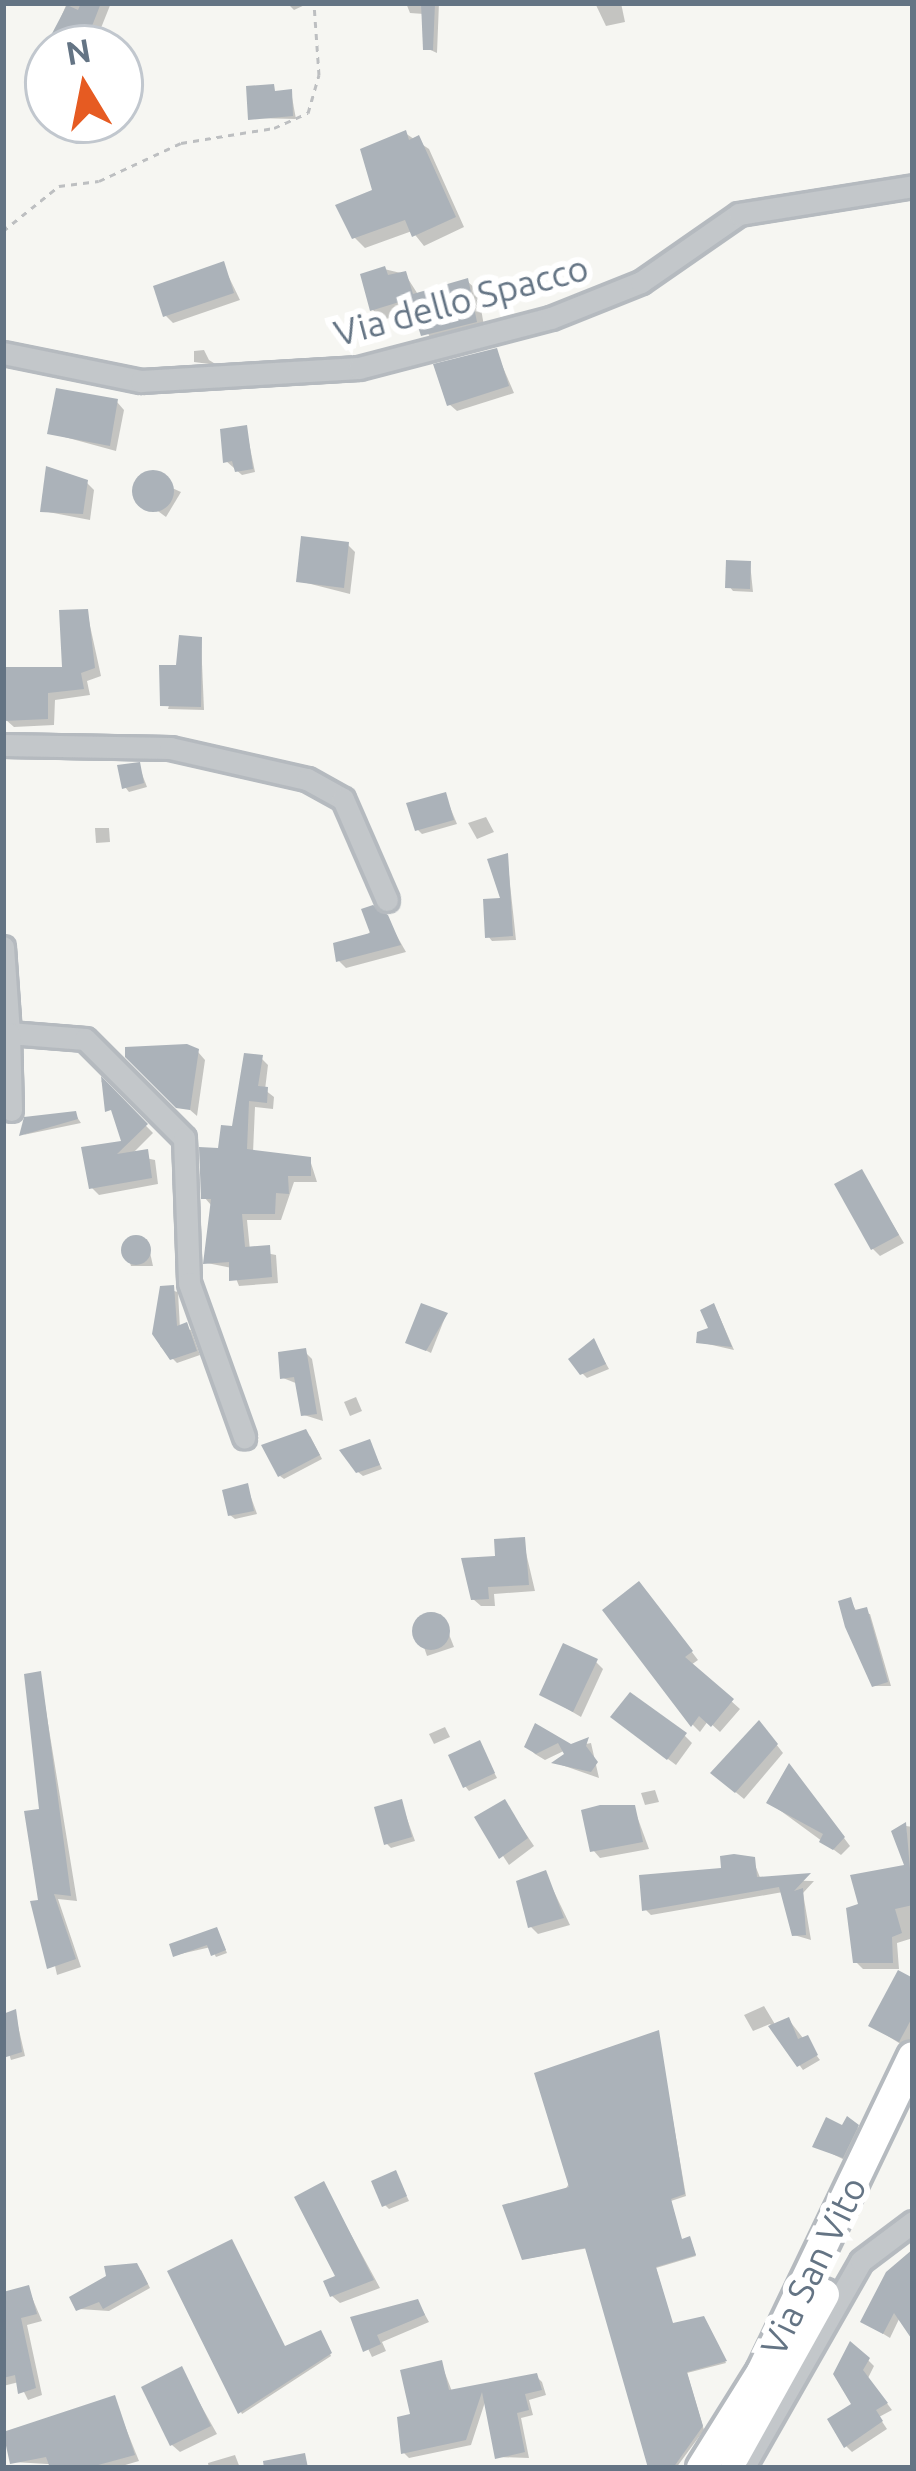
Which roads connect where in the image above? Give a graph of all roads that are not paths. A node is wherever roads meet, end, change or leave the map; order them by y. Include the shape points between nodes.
1 (913, 186) edge
2 (3, 353) edge
3 (3, 745) edge
4 (387, 900) dead end
5 (3, 947) edge
6 (9, 1033) junction
7 (11, 1110) dead end
8 (244, 1437) dead end
9 (913, 2057) edge
10 (913, 2090) edge
11 (913, 2222) edge
12 (702, 2468) edge
13 (723, 2468) edge
14 (743, 2468) edge

1 - 2 street, Via dello Spacco via 739,214 641,283 551,318 359,368 141,381
3 - 4 street via 170,748 307,779 343,799
5 - 6 street
6 - 7 street
6 - 8 street via 85,1039 184,1138 189,1283
9 - 12 street, Via San Vito via 772,2352
10 - 13 street, Via San Vito via 806,2333 766,2410
11 - 14 street via 861,2261

